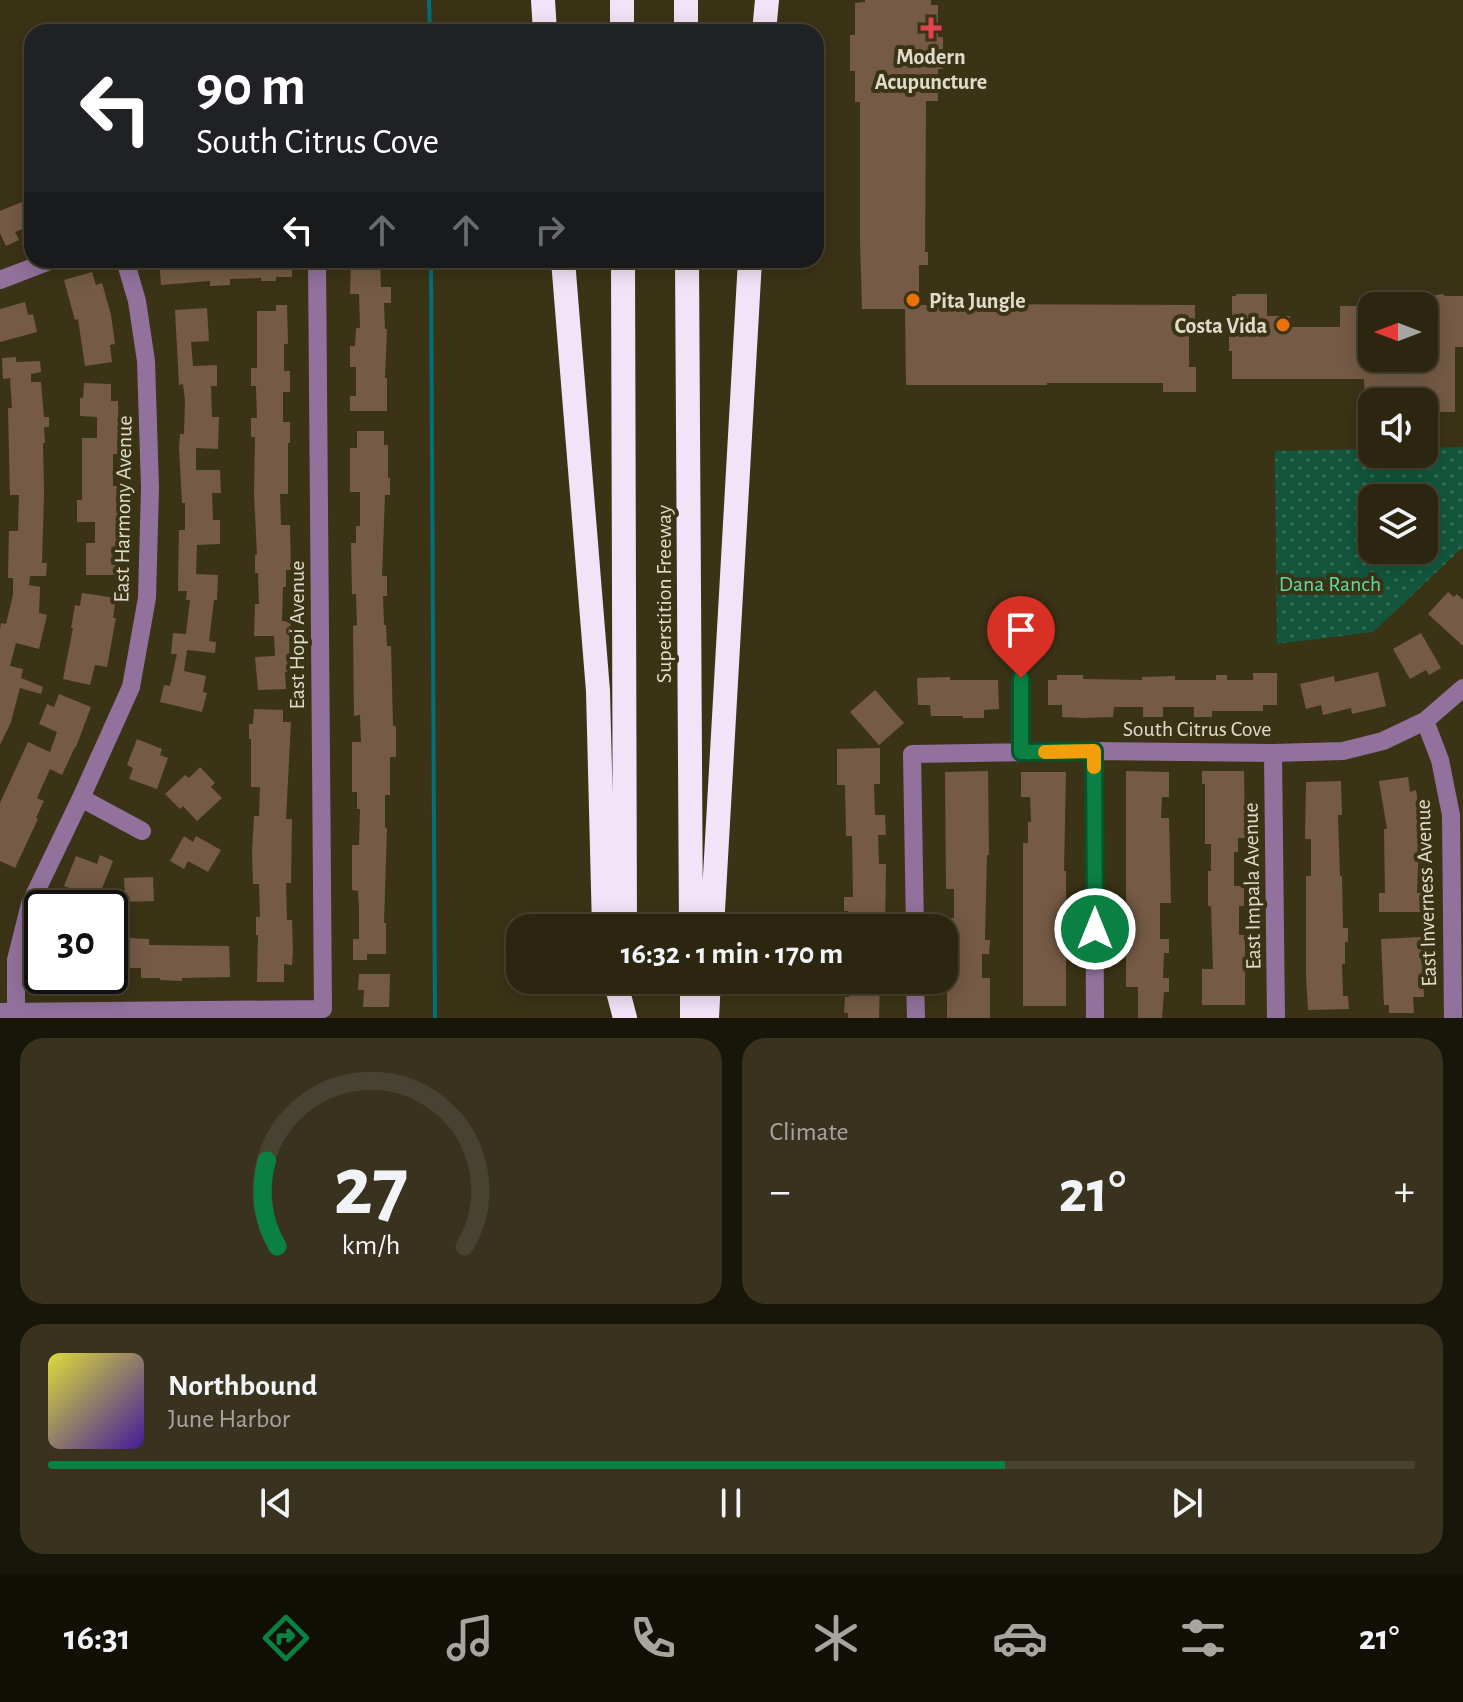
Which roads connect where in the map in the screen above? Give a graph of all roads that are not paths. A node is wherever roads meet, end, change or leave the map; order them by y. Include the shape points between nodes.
1 (543, 0) edge
2 (622, 0) edge
3 (686, 0) edge
4 (767, 0) edge
5 (544, 24) edge
6 (622, 24) edge
7 (686, 24) edge
8 (765, 24) edge
9 (31, 268) edge
10 (127, 268) edge
11 (317, 268) edge
12 (564, 268) edge
13 (623, 268) edge
14 (687, 268) edge
15 (750, 268) edge
16 (0, 280) edge
17 (1021, 678) dead end
18 (1463, 688) edge
19 (1425, 721) junction
20 (1094, 751) junction
21 (1021, 752) junction
22 (1273, 753) junction
23 (81, 798) junction
24 (142, 831) dead end
25 (604, 914) edge
26 (625, 914) edge
27 (691, 914) edge
28 (713, 914) edge
29 (915, 914) edge
30 (619, 994) edge
31 (626, 994) edge
32 (692, 994) edge
33 (708, 994) edge
34 (915, 994) edge
35 (8, 1012) edge
36 (626, 1018) edge
37 (692, 1018) edge
38 (707, 1018) edge
39 (916, 1018) edge
40 (1095, 1018) edge
41 (1276, 1018) edge
42 (1453, 1018) edge

1 - 5 highway
2 - 6 highway
3 - 7 highway
4 - 8 highway
9 - 16 street
10 - 23 street, East Harmony Avenue via 146,361 147,598 131,687
11 - 35 street, East Hopi Avenue via 323,1009
12 - 25 highway via 598,691
13 - 26 highway, Superstition Freeway
14 - 27 highway, Superstition Freeway
15 - 28 highway
17 - 21 street
18 - 19 street, South Citrus Cove
19 - 22 street, South Citrus Cove via 1383,741 1343,751
19 - 42 street, East Inverness Avenue via 1440,760 1451,815
20 - 21 street, South Citrus Cove
20 - 22 street, South Citrus Cove
20 - 40 street
21 - 29 street, South Citrus Cove via 912,754
22 - 41 street, East Impala Avenue
23 - 24 street
23 - 35 street, East Harmony Avenue via 30,904
30 - 36 highway
31 - 36 highway
32 - 37 highway
33 - 38 highway
34 - 39 street

